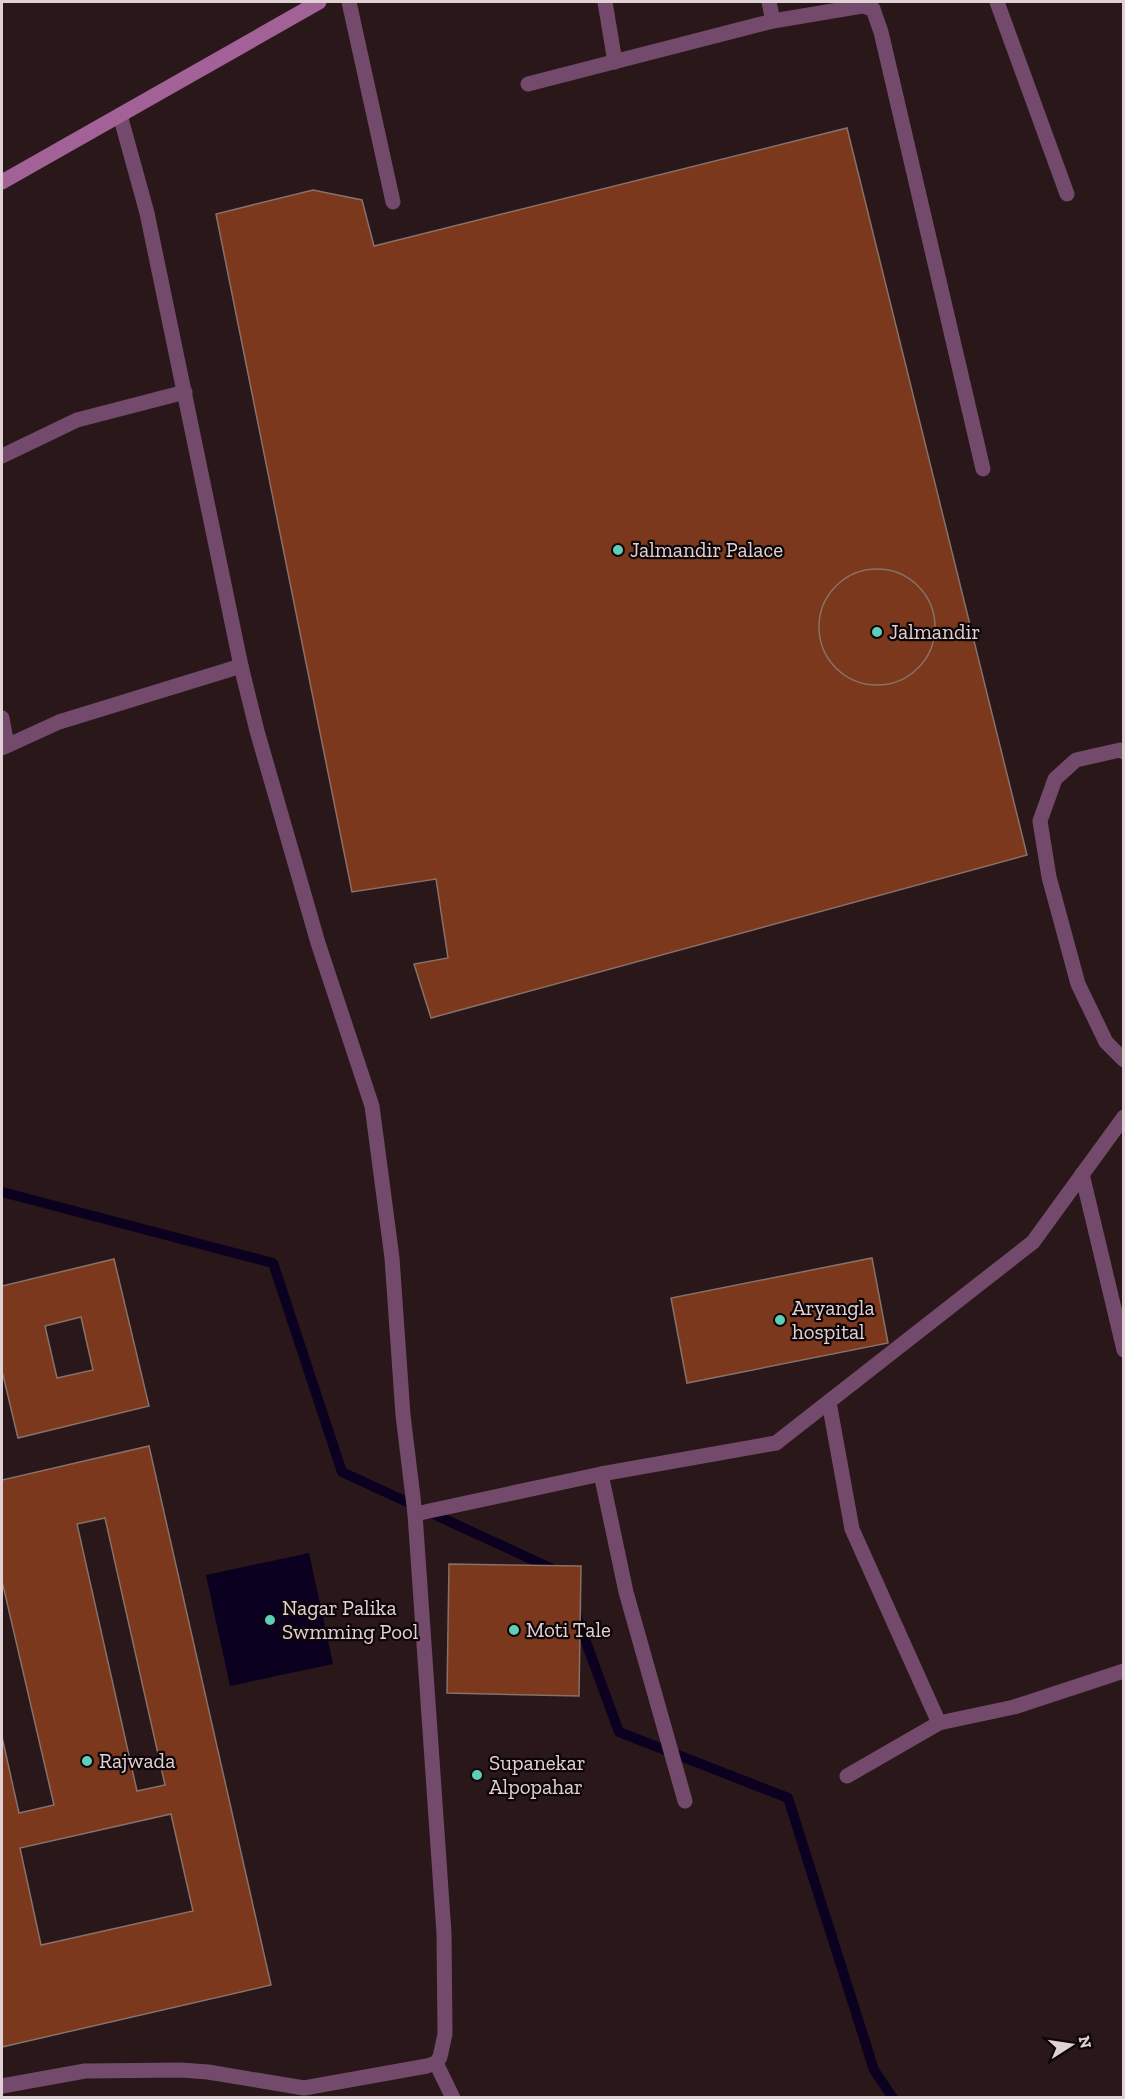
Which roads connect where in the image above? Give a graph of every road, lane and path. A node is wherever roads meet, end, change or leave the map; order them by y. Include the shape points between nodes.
1 (319, 2) edge
2 (349, 2) edge
3 (605, 2) edge
4 (769, 2) edge
5 (997, 2) edge
6 (773, 21) junction
7 (615, 62) junction
8 (528, 84) dead end
9 (120, 115) junction
10 (2, 182) edge
11 (1067, 194) dead end
12 (393, 202) dead end
13 (185, 392) junction
14 (2, 456) edge
15 (983, 469) dead end
16 (241, 666) junction
17 (2, 718) edge
18 (4, 746) edge
19 (1124, 752) edge
20 (1124, 1060) edge
21 (1124, 1117) edge
22 (1082, 1174) junction
23 (1124, 1350) edge
24 (829, 1402) junction
25 (601, 1474) junction
26 (415, 1514) junction
27 (1124, 1671) edge
28 (939, 1723) junction
29 (847, 1776) dead end
30 (685, 1801) dead end
31 (436, 2063) junction
32 (2, 2086) edge
33 (298, 2093) edge
34 (453, 2097) edge

1 - 9 main road
2 - 12 street
3 - 7 street
4 - 6 street
5 - 11 street
6 - 7 street
6 - 15 street via 862,6 873,9
7 - 8 street
9 - 10 main road
9 - 13 street via 147,213
13 - 14 street via 77,420
13 - 16 street
16 - 18 street via 59,722
16 - 26 street via 318,943 372,1106 392,1258 403,1415
17 - 18 street
19 - 20 street via 1076,760 1055,779 1040,821 1049,877 1078,984 1106,1042
21 - 22 street
22 - 23 street
22 - 24 street via 1033,1242
24 - 25 street via 776,1443
24 - 28 street via 852,1529
25 - 26 street
25 - 30 street via 626,1592
26 - 31 street via 444,1933 445,2034
27 - 28 street via 1014,1707
28 - 29 street
31 - 33 street
31 - 34 street
32 - 33 street via 85,2071 181,2070 208,2072

